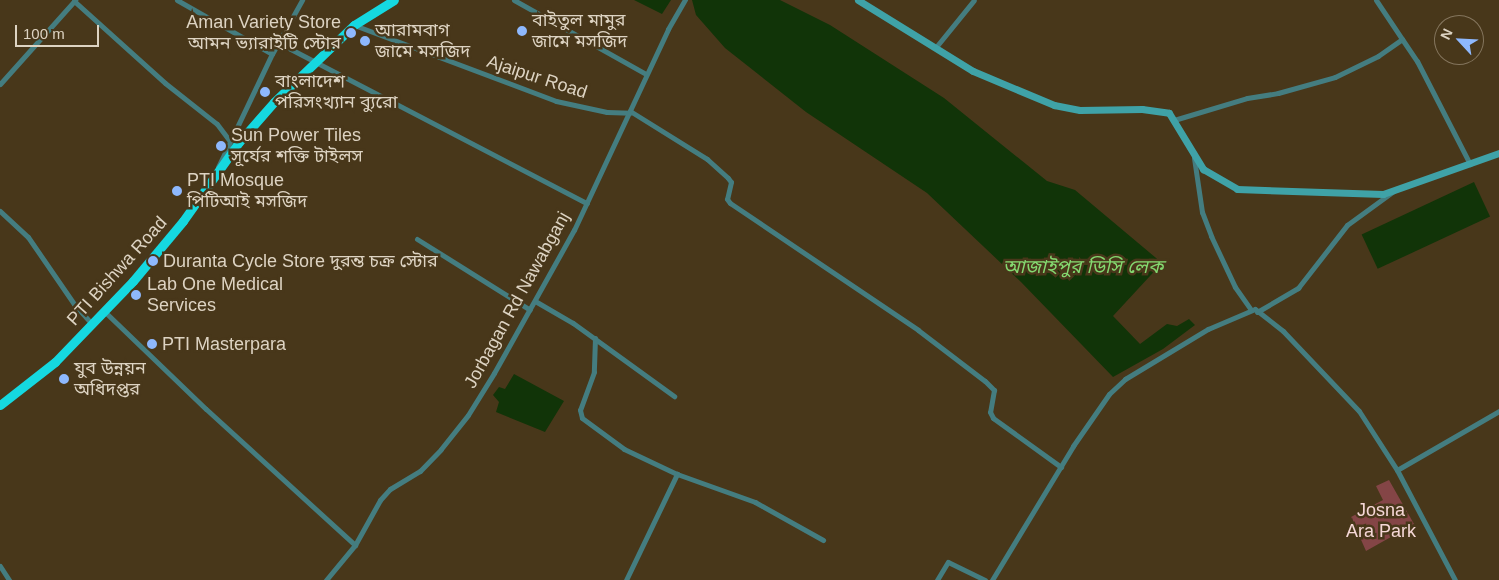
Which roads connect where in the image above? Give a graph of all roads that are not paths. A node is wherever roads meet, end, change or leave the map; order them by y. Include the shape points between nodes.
1 (75, 0) edge
2 (178, 0) edge
3 (302, 0) edge
4 (394, 0) edge
5 (514, 0) edge
6 (685, 0) edge
7 (858, 0) edge
8 (974, 0) edge
9 (1376, 0) edge
10 (354, 25) junction
11 (1402, 39) junction
12 (279, 43) junction
13 (936, 48) junction
14 (272, 54) junction
15 (314, 63) junction
16 (646, 74) junction
17 (0, 84) edge
18 (630, 112) junction
19 (1174, 120) junction
20 (229, 140) junction
21 (1193, 152) junction
22 (1499, 154) edge
23 (1470, 164) junction
24 (217, 174) junction
25 (1395, 190) junction
26 (587, 203) junction
27 (0, 211) edge
28 (416, 239) dead end
29 (535, 301) junction
30 (530, 310) junction
31 (1251, 310) junction
32 (104, 311) junction
33 (1258, 312) junction
34 (92, 324) junction
35 (595, 338) junction
36 (674, 396) dead end
37 (0, 405) edge
38 (1499, 411) edge
39 (1061, 467) junction
40 (1397, 470) junction
41 (677, 474) junction
42 (823, 540) dead end
43 (355, 545) junction
44 (0, 566) edge
45 (9, 580) edge
46 (326, 580) edge
47 (626, 580) edge
48 (937, 580) edge
49 (986, 580) edge
50 (992, 580) edge
51 (1455, 580) edge

1 - 17 street
1 - 20 street via 165,83 217,124
2 - 14 street
3 - 12 street
4 - 10 highway, PTI Bishwa Road
5 - 16 street
6 - 16 street, Jorbagan Rd Nawabganj
7 - 13 street
8 - 13 street
9 - 11 street
10 - 15 highway, PTI Bishwa Road
10 - 18 street, Ajaipur Road via 556,101 607,112
11 - 19 street via 1378,56 1334,77
11 - 23 street via 1417,61
12 - 14 street
12 - 15 street
13 - 19 street via 973,71 1054,105 1080,110 1142,109 1169,113
14 - 20 street
15 - 24 highway, PTI Bishwa Road via 268,109
15 - 26 street
16 - 18 street, Jorbagan Rd Nawabganj
18 - 26 street, Jorbagan Rd Nawabganj
18 - 39 street via 707,159 728,178 731,182 727,199 730,203 918,330 985,381 994,390 990,412 993,418
19 - 21 street
20 - 24 street
21 - 25 street via 1203,169 1237,189 1320,194 1383,194
21 - 31 street via 1202,212 1234,287
22 - 23 street
23 - 25 street
24 - 32 highway, PTI Bishwa Road via 165,243
25 - 33 street via 1347,225 1298,288
26 - 29 street, Jorbagan Rd Nawabganj
27 - 34 street via 28,237 74,304
28 - 30 street
29 - 30 street, Jorbagan Rd Nawabganj
29 - 35 street
30 - 43 street, Jorbagan Rd Nawabganj via 468,415 420,472 390,489
31 - 33 street
31 - 39 street via 1208,329 1124,379 1109,394
32 - 34 highway, PTI Bishwa Road
32 - 43 street
33 - 40 street via 1282,331 1354,405
34 - 37 highway, PTI Bishwa Road via 56,362
35 - 36 street
35 - 41 street via 594,372 580,410 582,418 624,449
38 - 40 street
39 - 50 street
40 - 51 street
41 - 42 street via 756,502
41 - 47 street
43 - 46 street, Jorbagan Rd Nawabganj
44 - 45 street
48 - 49 street via 948,562

